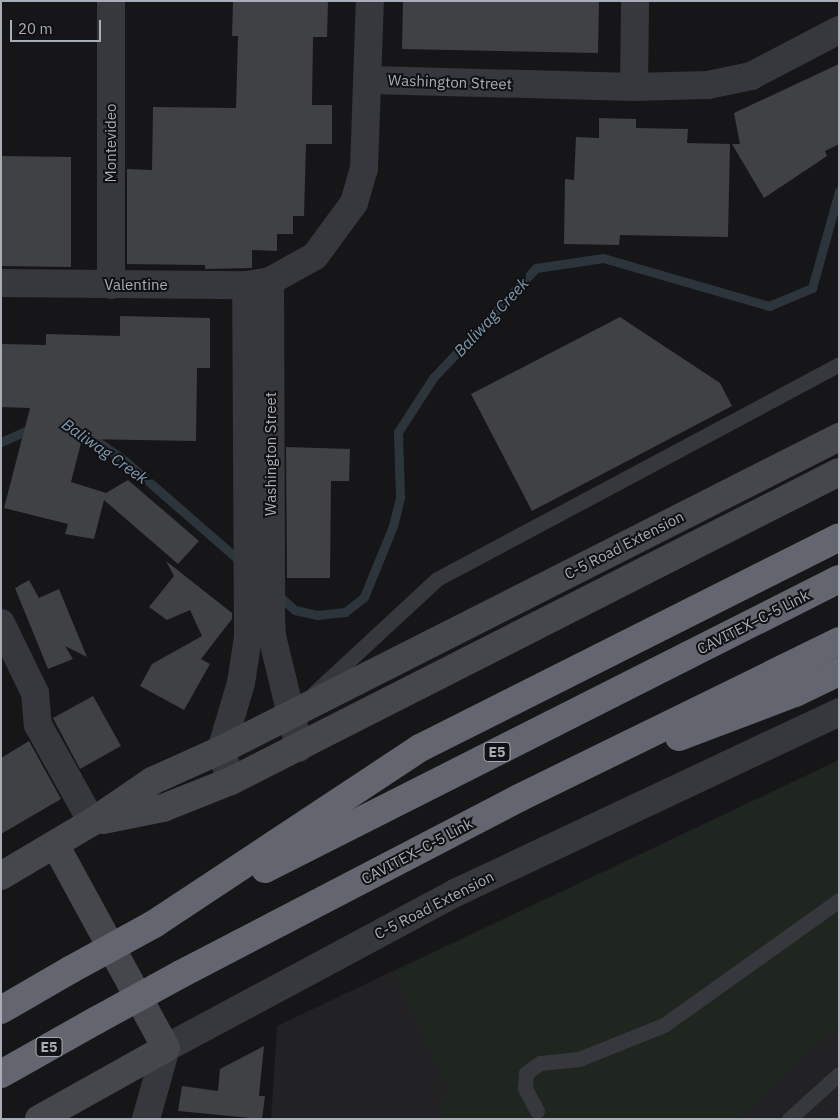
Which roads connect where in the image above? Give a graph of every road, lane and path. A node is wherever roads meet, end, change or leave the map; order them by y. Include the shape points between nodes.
1 (111, 1) edge
2 (370, 1) edge
3 (635, 1) edge
4 (839, 30) edge
5 (370, 80) junction
6 (634, 87) junction
7 (1, 283) edge
8 (258, 283) junction
9 (111, 285) junction
10 (839, 364) edge
11 (839, 436) edge
12 (839, 472) edge
13 (839, 537) edge
14 (839, 579) edge
15 (260, 613) junction
16 (1, 624) edge
17 (839, 642) edge
18 (839, 672) edge
19 (839, 712) edge
20 (292, 714) junction
21 (299, 748) junction
22 (221, 750) junction
23 (231, 781) junction
24 (519, 798) junction
25 (92, 822) junction
26 (55, 844) junction
27 (1, 876) edge
28 (839, 900) edge
29 (154, 924) junction
30 (1, 1010) edge
31 (166, 1048) junction
32 (1, 1074) edge
33 (839, 1074) edge
34 (537, 1111) dead end
35 (39, 1119) edge
36 (146, 1119) edge
37 (790, 1119) edge

1 - 9 street, Montevideo
2 - 5 street
3 - 6 street
4 - 6 street, Washington Street via 752,76 708,85
5 - 6 street, Washington Street
5 - 8 street, Washington Street via 364,169 354,203 315,256
7 - 9 street, Valentine
8 - 9 street, Valentine
8 - 15 street, Washington Street
10 - 20 lane via 437,579
11 - 20 main road, C-5 Road Extension
12 - 21 main road, C-5 Road Extension
13 - 29 highway via 420,748
14 - 29 highway, CAVITEX–C-5 Link / E5
15 - 20 street, Washington Street via 272,636
15 - 22 street, Washington Street
16 - 25 street via 34,693 38,725
17 - 24 highway, CAVITEX–C-5 Link / E5
18 - 24 highway via 795,693
19 - 31 street, C-5 Road Extension via 455,893
20 - 21 street, Washington Street
20 - 22 main road, C-5 Road Extension
21 - 23 main road, C-5 Road Extension
22 - 23 street
22 - 25 main road, C-5 Road Extension via 152,781
23 - 25 main road, C-5 Road Extension via 163,808
24 - 32 highway, CAVITEX–C-5 Link / E5, bridge via 181,974
25 - 26 main road, C-5 Road Extension
26 - 27 main road, C-5 Road Extension
26 - 31 main road
28 - 34 lane via 664,1025 579,1060 540,1063 526,1073 525,1088
29 - 30 highway, CAVITEX–C-5 Link / E5, bridge
31 - 35 main road, C-5 Road Extension
31 - 36 street
33 - 37 lane

